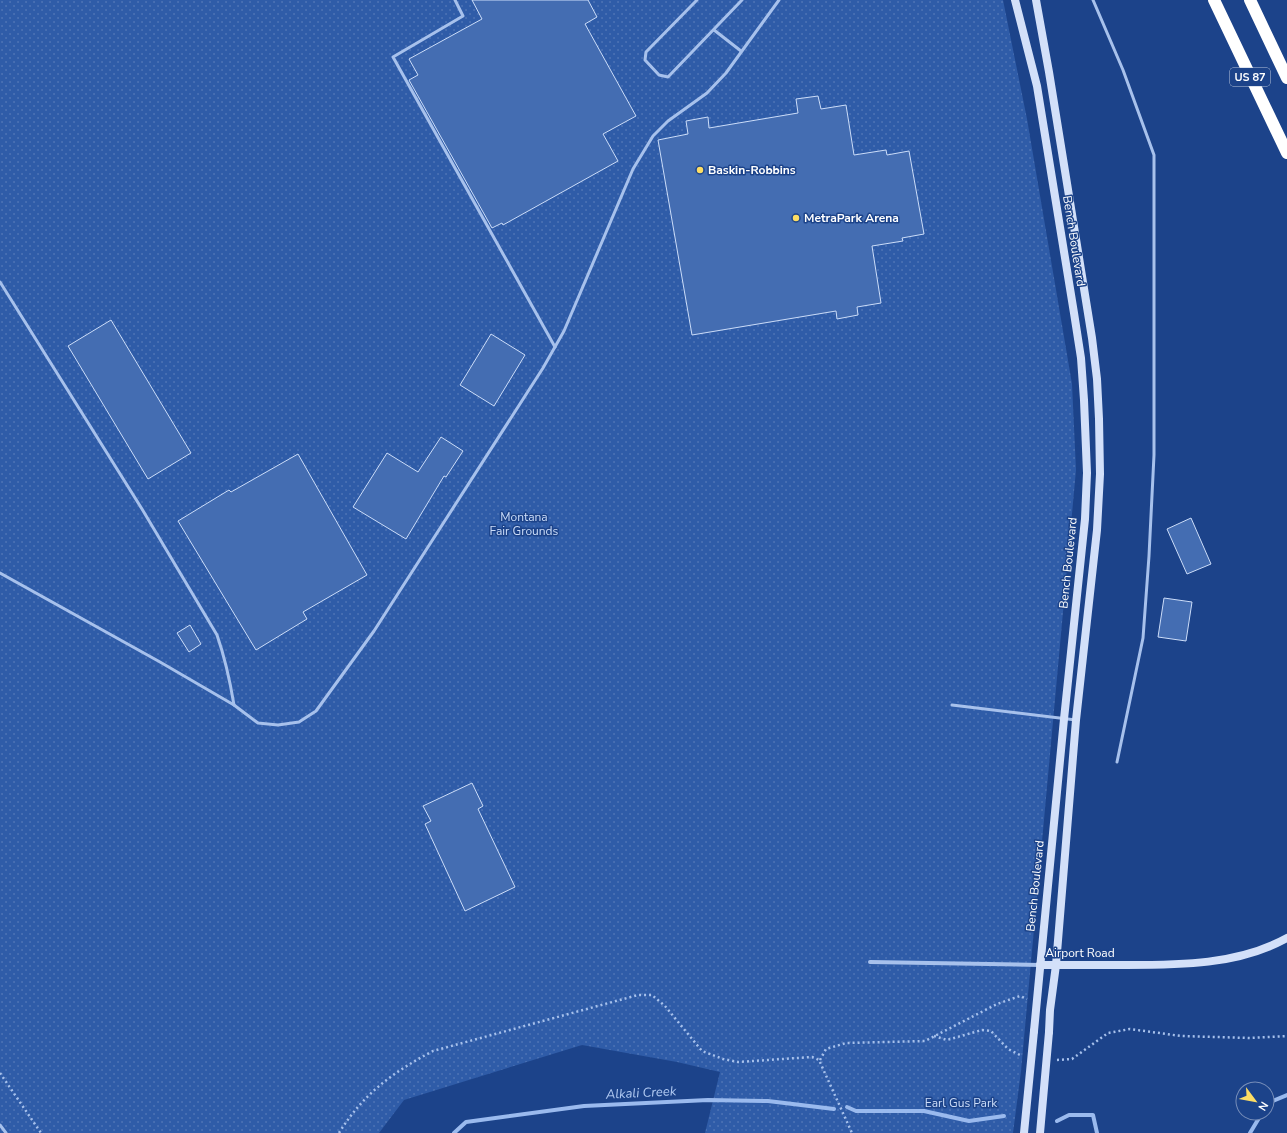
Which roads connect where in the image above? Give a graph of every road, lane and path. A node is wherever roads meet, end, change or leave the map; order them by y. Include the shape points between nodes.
1 (454, 0) edge
2 (698, 0) edge
3 (742, 0) edge
4 (779, 0) edge
5 (1015, 0) edge
6 (1036, 0) edge
7 (1093, 0) edge
8 (1214, 0) edge
9 (1250, 0) edge
10 (714, 30) junction
11 (741, 51) junction
12 (1287, 78) edge
13 (1287, 153) edge
14 (0, 282) edge
15 (555, 347) junction
16 (0, 573) edge
17 (234, 705) junction
18 (952, 705) dead end
19 (1064, 719) junction
20 (1076, 720) junction
21 (1117, 762) dead end
22 (1287, 938) edge
23 (870, 962) dead end
24 (1040, 965) junction
25 (1056, 965) junction
26 (1036, 1002) junction
27 (934, 1036) junction
28 (1287, 1036) edge
29 (1029, 1057) dead end
30 (1052, 1059) dead end
31 (820, 1060) junction
32 (0, 1073) edge
33 (0, 1125) edge
34 (851, 1132) edge
35 (6, 1133) edge
36 (40, 1133) edge
37 (339, 1133) edge
38 (1024, 1133) edge
39 (1040, 1133) edge

1 - 15 lane via 463,16 393,58
2 - 10 lane via 646,52 645,60 659,75 668,77
3 - 10 lane
4 - 11 lane
5 - 19 main road, Bench Boulevard via 1037,86 1081,358 1084,400 1087,473 1085,519
6 - 20 main road via 1092,338 1099,413 1100,474 1097,530
7 - 21 lane via 1123,70 1154,155 1154,455 1149,556 1143,638
8 - 13 highway, US 87
9 - 12 highway, US 87
10 - 11 lane
11 - 15 lane via 726,73 707,93 668,121 653,136 633,169
14 - 17 lane via 217,635 225,657
15 - 17 lane via 374,631 316,711 299,722 278,725 258,723
16 - 17 lane
18 - 19 lane
19 - 20 lane
19 - 24 main road, Bench Boulevard
20 - 25 main road
22 - 25 main road, Airport Road via 1255,951 1202,963
23 - 24 street, Airport Road
24 - 25 main road, Airport Road
24 - 26 main road, Bench Boulevard
25 - 39 main road, bridge
26 - 27 path via 1020,996 997,1004
26 - 38 main road, Bench Boulevard, bridge
27 - 29 path via 947,1040 982,1030 991,1031 1008,1049
27 - 31 path via 925,1041 846,1043 826,1049
28 - 30 path via 1181,1036 1130,1029 1108,1033 1072,1059
31 - 34 path
31 - 37 path via 812,1057 738,1062 723,1059 702,1051 665,1006 652,996 638,995 433,1052 406,1066 364,1098
32 - 36 path
33 - 35 lane

